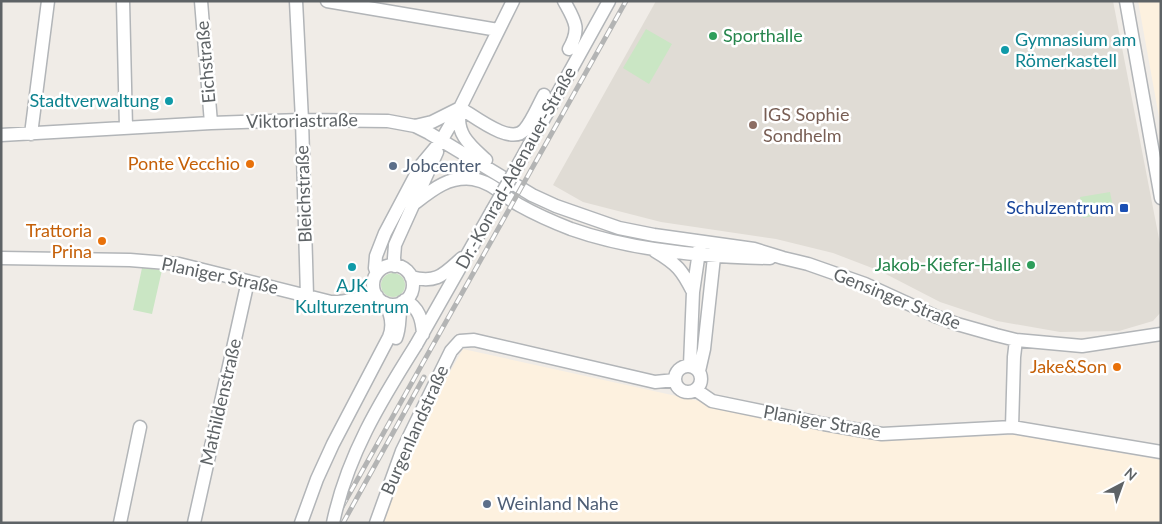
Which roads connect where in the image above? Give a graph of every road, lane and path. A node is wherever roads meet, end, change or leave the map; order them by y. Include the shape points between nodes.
1 (48, 1) edge
2 (123, 1) edge
3 (201, 1) edge
4 (296, 1) edge
5 (327, 1) edge
6 (513, 1) edge
7 (564, 1) edge
8 (609, 1) edge
9 (1126, 1) edge
10 (498, 30) junction
11 (569, 49) dead end
12 (544, 94) dead end
13 (460, 108) junction
14 (302, 120) junction
15 (211, 123) junction
16 (414, 126) junction
17 (126, 128) junction
18 (1, 134) edge
19 (31, 134) junction
20 (441, 141) junction
21 (511, 182) junction
22 (1161, 198) edge
23 (415, 203) junction
24 (701, 241) junction
25 (651, 248) junction
26 (715, 249) junction
27 (470, 252) junction
28 (698, 254) junction
29 (1, 258) edge
30 (395, 266) junction
31 (377, 273) junction
32 (411, 277) junction
33 (248, 281) junction
34 (693, 292) junction
35 (307, 296) junction
36 (381, 300) junction
37 (404, 301) junction
38 (1161, 328) edge
39 (423, 334) junction
40 (1155, 335) edge
41 (1016, 340) junction
42 (695, 368) junction
43 (373, 370) junction
44 (675, 380) junction
45 (696, 390) junction
46 (140, 427) dead end
47 (1012, 427) junction
48 (1161, 452) edge
49 (120, 523) edge
50 (194, 523) edge
51 (301, 523) edge
52 (334, 523) edge
53 (376, 523) edge

1 - 19 street
2 - 17 street
3 - 15 street, Eichstraße
4 - 14 street, Bleichstraße
5 - 10 street
6 - 10 street
7 - 11 street via 576,26 576,37
8 - 27 street, Dr.-Konrad-Adenauer-Straße, bridge
9 - 22 street
10 - 13 street
12 - 13 street via 525,130 519,134 508,135 498,131
13 - 16 street via 444,118
13 - 20 street
13 - 21 street via 459,126 464,138
14 - 15 street, Viktoriastraße
14 - 16 street, Viktoriastraße via 378,120
14 - 35 street, Bleichstraße
15 - 17 street, Viktoriastraße
16 - 20 street, Viktoriastraße
17 - 19 street, Viktoriastraße
18 - 19 street, Viktoriastraße
20 - 21 street, Gensinger Straße
20 - 23 street
20 - 31 street via 421,165 385,233 376,256
21 - 24 street, Gensinger Straße via 556,206 619,228
23 - 25 street, Gensinger Straße via 445,182 472,179 489,184 525,208 571,228 602,239
23 - 30 street via 395,244
24 - 26 street, Gensinger Straße
24 - 28 street
25 - 28 street, Gensinger Straße
25 - 34 street via 674,262
26 - 28 street, Gensinger Straße
26 - 41 street, Gensinger Straße via 782,258 836,273 957,324
26 - 42 street via 704,349
27 - 32 street via 438,278 424,280
27 - 39 street, Dr.-Konrad-Adenauer-Straße
28 - 34 street
29 - 33 street, Planiger Straße via 179,264
30 - 31 street via 385,267
30 - 32 street
31 - 36 street via 373,282
32 - 37 street via 412,287
33 - 35 street, Planiger Straße
33 - 50 street, Mathildenstraße
34 - 42 street
35 - 36 street, Planiger Straße via 338,302
36 - 37 street via 393,305
36 - 43 street via 391,319 391,333
37 - 39 street via 418,312
37 - 43 street via 395,341
38 - 40 street
39 - 52 street, Dr.-Konrad-Adenauer-Straße, bridge via 364,432 347,474
40 - 41 street, Gensinger Straße via 1082,346
41 - 47 street
42 - 44 street via 679,369
42 - 45 street via 702,379
43 - 51 street via 333,444
44 - 45 street, Planiger Straße via 682,391
44 - 53 street, Burgenlandstraße via 655,382 474,340 460,341 451,351 402,451
45 - 47 street, Planiger Straße via 712,401 882,434
46 - 49 street
47 - 48 street, Planiger Straße

